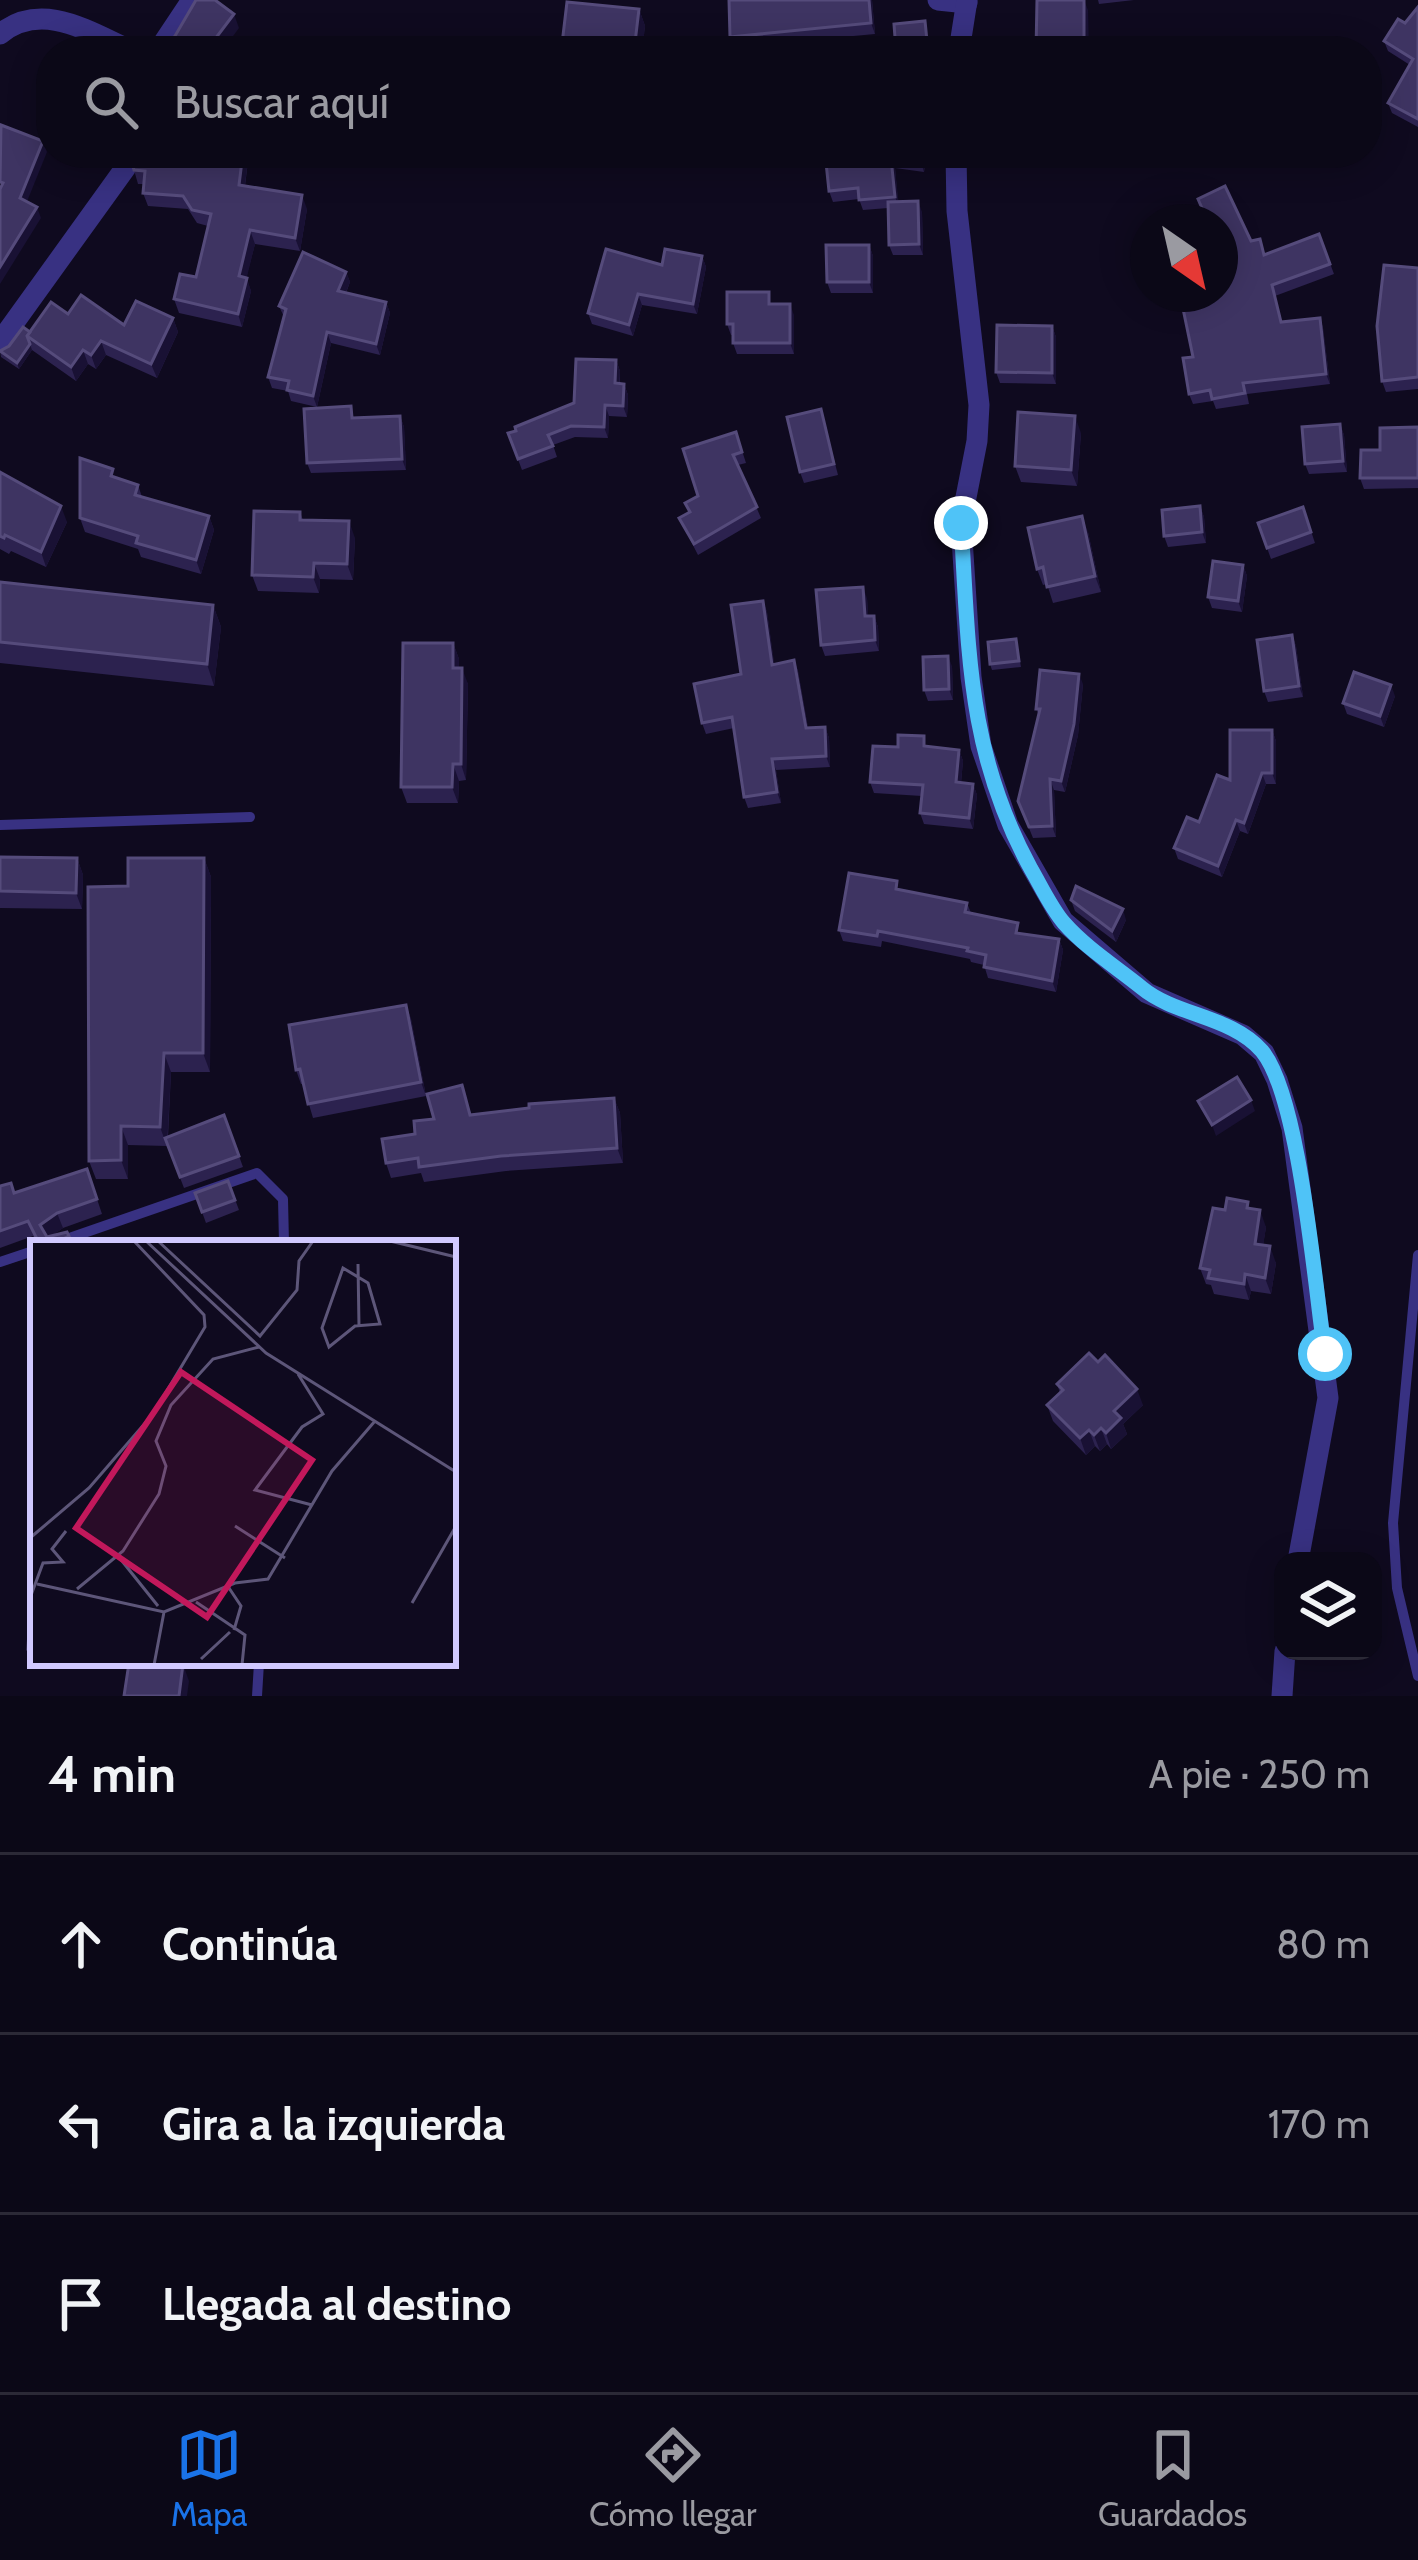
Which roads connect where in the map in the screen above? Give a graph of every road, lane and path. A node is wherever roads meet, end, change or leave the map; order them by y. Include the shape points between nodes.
1 (192, 0) edge
2 (938, 0) edge
3 (967, 2) edge
4 (0, 34) edge
5 (98, 36) edge
6 (168, 36) edge
7 (961, 36) edge
8 (125, 168) edge
9 (956, 168) edge
10 (1, 339) edge
11 (250, 817) dead end
12 (0, 825) edge
13 (64, 1240) edge
14 (284, 1240) edge
15 (30, 1252) edge
16 (1418, 1255) edge
17 (0, 1262) edge
18 (1300, 1552) edge
19 (1284, 1660) edge
20 (259, 1666) edge
21 (1418, 1676) edge
22 (257, 1696) edge
23 (1282, 1696) edge

1 - 6 street
2 - 3 street
3 - 7 street
4 - 5 street via 35,16
8 - 10 street
9 - 18 street via 980,405 961,523 981,746 1007,825 1063,922 1147,992 1244,1035 1277,1080 1292,1128 1328,1398
11 - 12 lane
13 - 14 lane via 257,1173 283,1199
15 - 17 lane
16 - 21 lane via 1393,1522 1397,1588
19 - 23 street
20 - 22 lane

